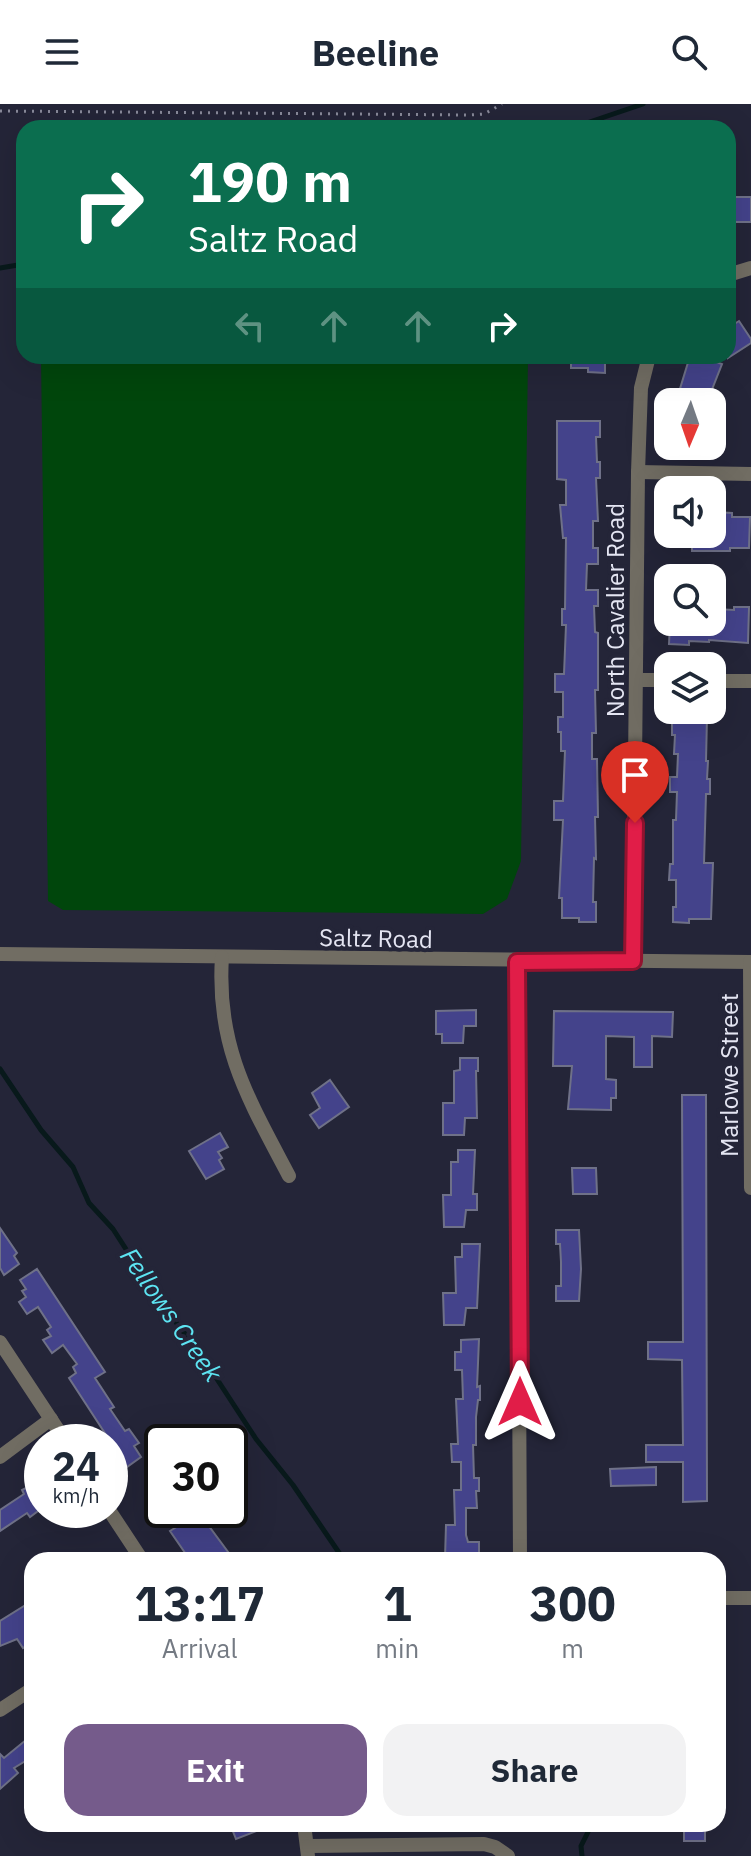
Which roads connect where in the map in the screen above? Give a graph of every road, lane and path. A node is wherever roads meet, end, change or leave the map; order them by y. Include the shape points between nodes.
1 (502, 104) edge
2 (0, 111) edge
3 (647, 364) edge
4 (638, 472) junction
5 (751, 474) edge
6 (637, 680) junction
7 (654, 680) edge
8 (726, 681) edge
9 (751, 681) edge
10 (0, 954) edge
11 (222, 957) junction
12 (633, 961) junction
13 (517, 962) junction
14 (751, 962) edge
15 (289, 1176) dead end
16 (751, 1188) edge
17 (0, 1342) edge
18 (51, 1419) junction
19 (54, 1424) edge
20 (0, 1457) edge
21 (121, 1528) edge
22 (137, 1552) edge
23 (520, 1552) edge
24 (726, 1598) edge
25 (751, 1598) edge
26 (24, 1694) edge
27 (0, 1710) edge
28 (309, 1851) edge
29 (508, 1856) edge

1 - 2 path via 470,115
3 - 4 street, North Cavalier Road
4 - 5 street
4 - 6 street, North Cavalier Road
6 - 7 street
6 - 12 street, North Cavalier Road
8 - 9 street
10 - 11 street, Saltz Road
11 - 13 street, Saltz Road
11 - 15 street via 221,1005 230,1051
12 - 13 street, Saltz Road
12 - 14 street, Saltz Road
13 - 23 street
14 - 16 street, Marlowe Street
17 - 18 street
18 - 19 street
18 - 20 street
21 - 22 street
24 - 25 street
26 - 27 street
28 - 29 street via 484,1844

